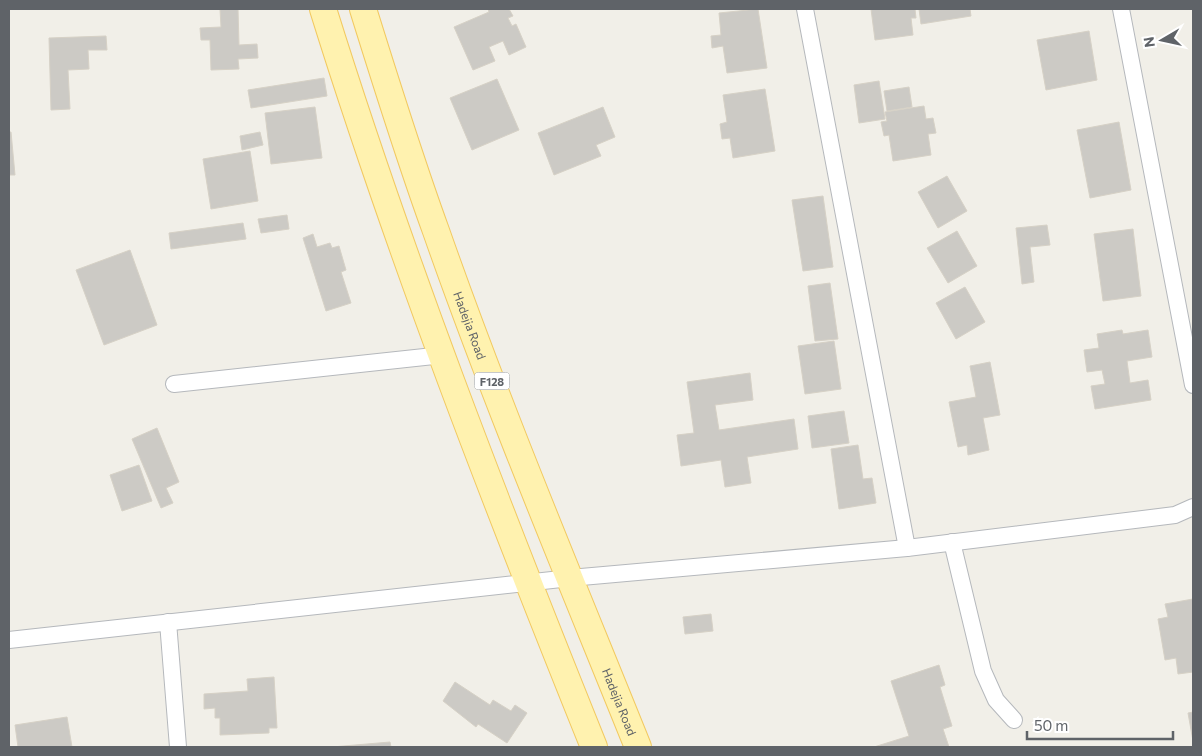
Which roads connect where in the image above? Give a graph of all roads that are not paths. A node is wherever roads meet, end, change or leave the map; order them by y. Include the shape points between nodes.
1 (323, 9) edge
2 (363, 9) edge
3 (805, 9) edge
4 (1121, 9) edge
5 (443, 355) junction
6 (174, 384) dead end
7 (1193, 385) edge
8 (1193, 507) edge
9 (952, 542) junction
10 (907, 548) junction
11 (570, 578) junction
12 (528, 583) junction
13 (168, 622) junction
14 (9, 640) edge
15 (1014, 720) dead end
16 (178, 747) edge
17 (594, 747) edge
18 (638, 747) edge

1 - 5 main road, F128 via 390,214
2 - 11 main road, Hadejia Road / F128 via 436,232
3 - 10 street
4 - 7 street
5 - 6 street
5 - 12 main road, F128
8 - 9 street via 1175,515
9 - 10 street
9 - 15 street via 983,671 996,700
10 - 11 street
11 - 12 street
11 - 18 main road, Hadejia Road / F128
12 - 13 street
12 - 17 main road, F128
13 - 14 street
13 - 16 street

